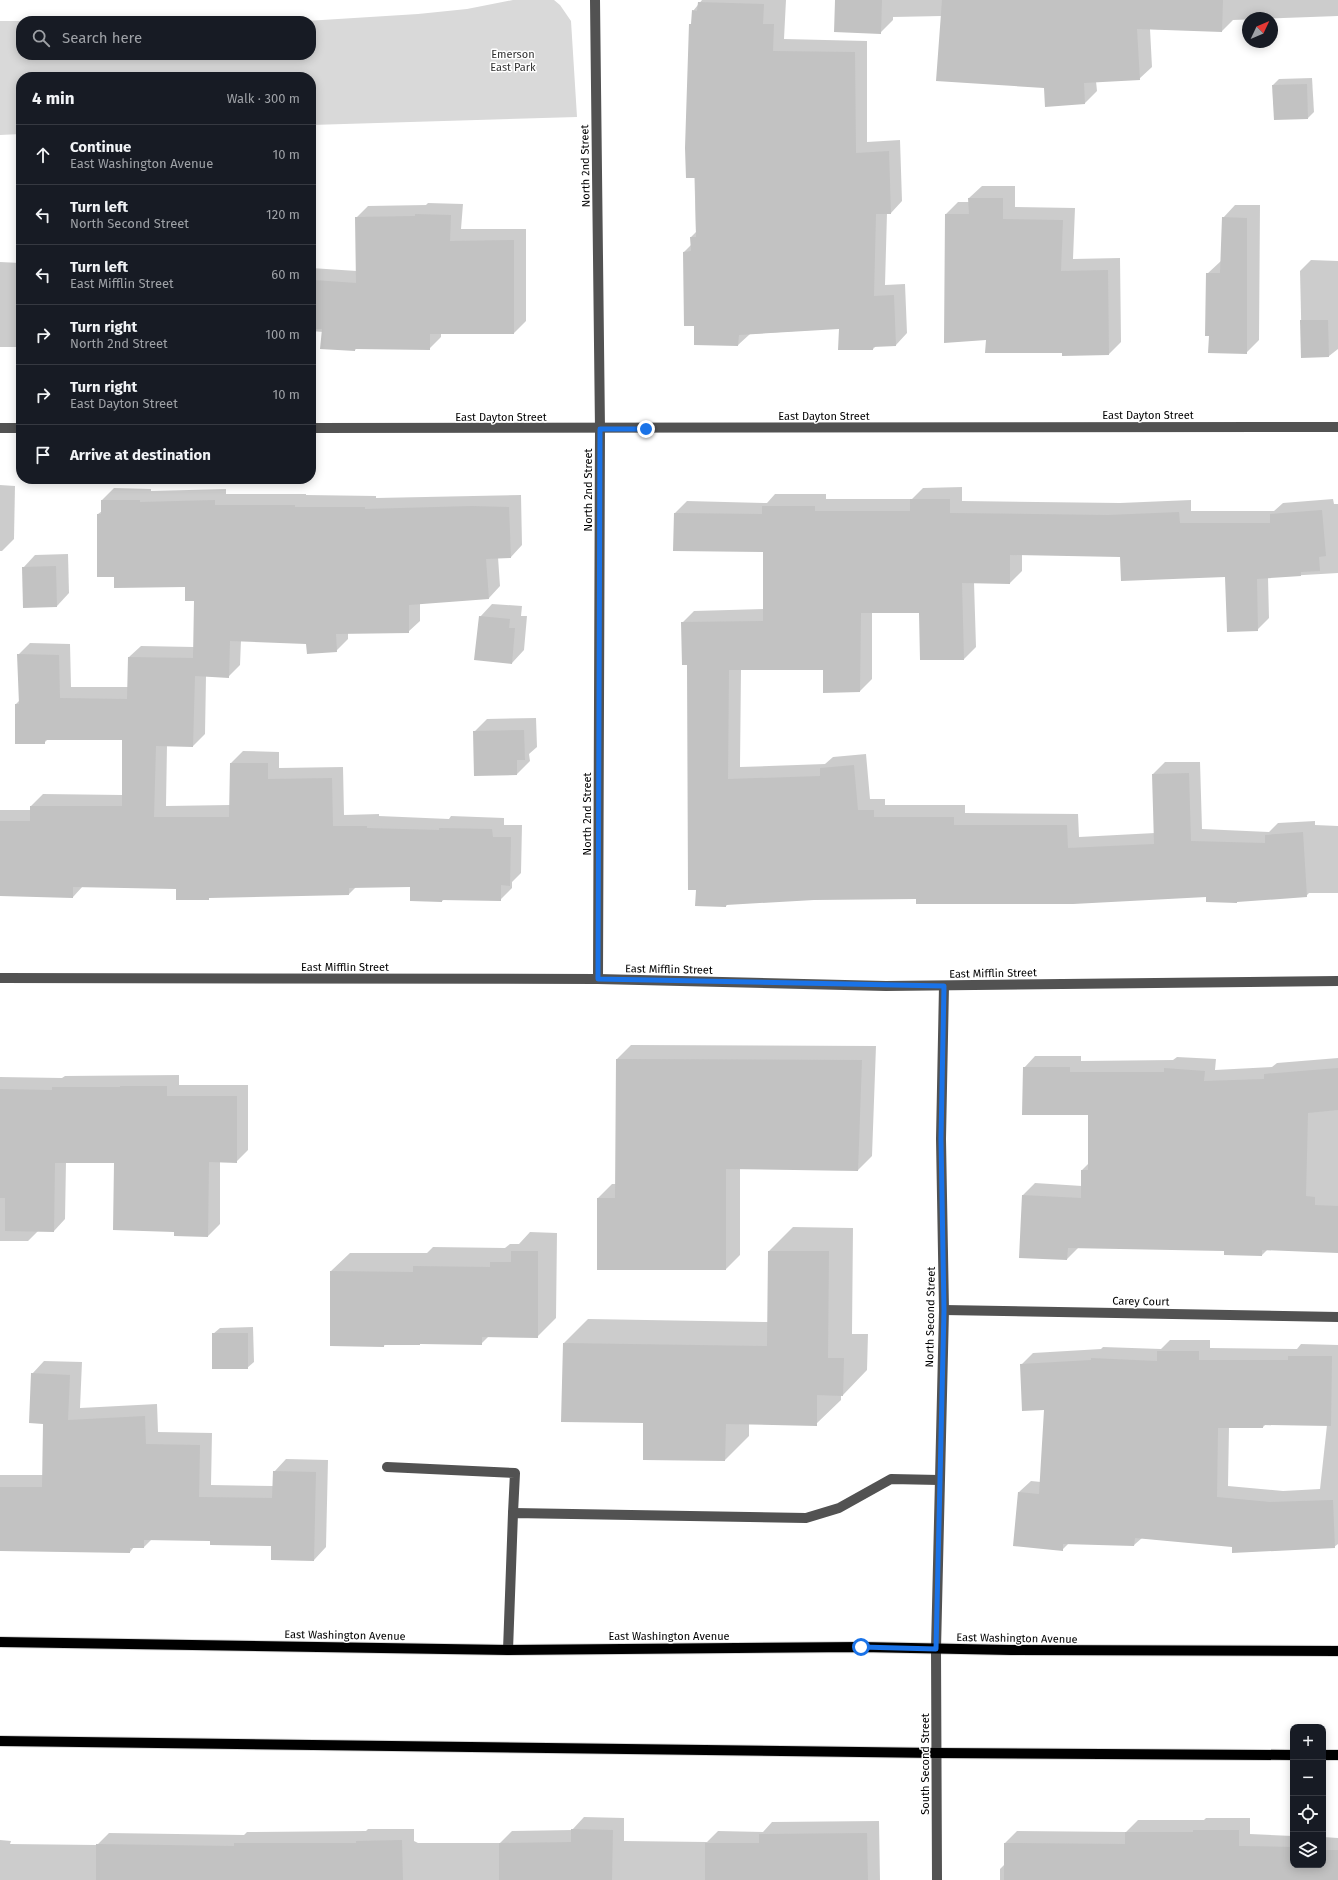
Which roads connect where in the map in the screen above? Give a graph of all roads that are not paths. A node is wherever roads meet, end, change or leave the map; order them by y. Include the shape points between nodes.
1 (595, 0) edge
2 (1338, 426) edge
3 (0, 428) edge
4 (16, 428) edge
5 (316, 428) edge
6 (600, 429) junction
7 (0, 978) edge
8 (598, 979) junction
9 (1338, 981) edge
10 (944, 986) junction
11 (944, 1310) junction
12 (1338, 1317) edge
13 (387, 1467) dead end
14 (939, 1480) junction
15 (513, 1513) junction
16 (0, 1642) edge
17 (936, 1649) junction
18 (508, 1650) junction
19 (1338, 1651) edge
20 (0, 1741) edge
21 (937, 1753) junction
22 (1290, 1755) edge
23 (1326, 1755) edge
24 (1338, 1755) edge
25 (937, 1880) edge

1 - 6 street, North 2nd Street
2 - 6 street, East Dayton Street
3 - 4 street
5 - 6 street, East Dayton Street
6 - 8 street, North 2nd Street
7 - 8 street, East Mifflin Street
8 - 10 street, East Mifflin Street
9 - 10 street, East Mifflin Street
10 - 11 street, North Second Street via 941,1139
11 - 12 street, Carey Court
11 - 14 street, North Second Street
13 - 15 street via 515,1473
14 - 15 street via 891,1479 839,1508 806,1518
14 - 17 street, North Second Street
15 - 18 street
16 - 18 main road, East Washington Avenue
17 - 18 main road, East Washington Avenue via 854,1647
17 - 19 main road, East Washington Avenue
17 - 21 street, South Second Street
20 - 21 main road
21 - 22 main road
21 - 25 street, South Second Street
23 - 24 main road

